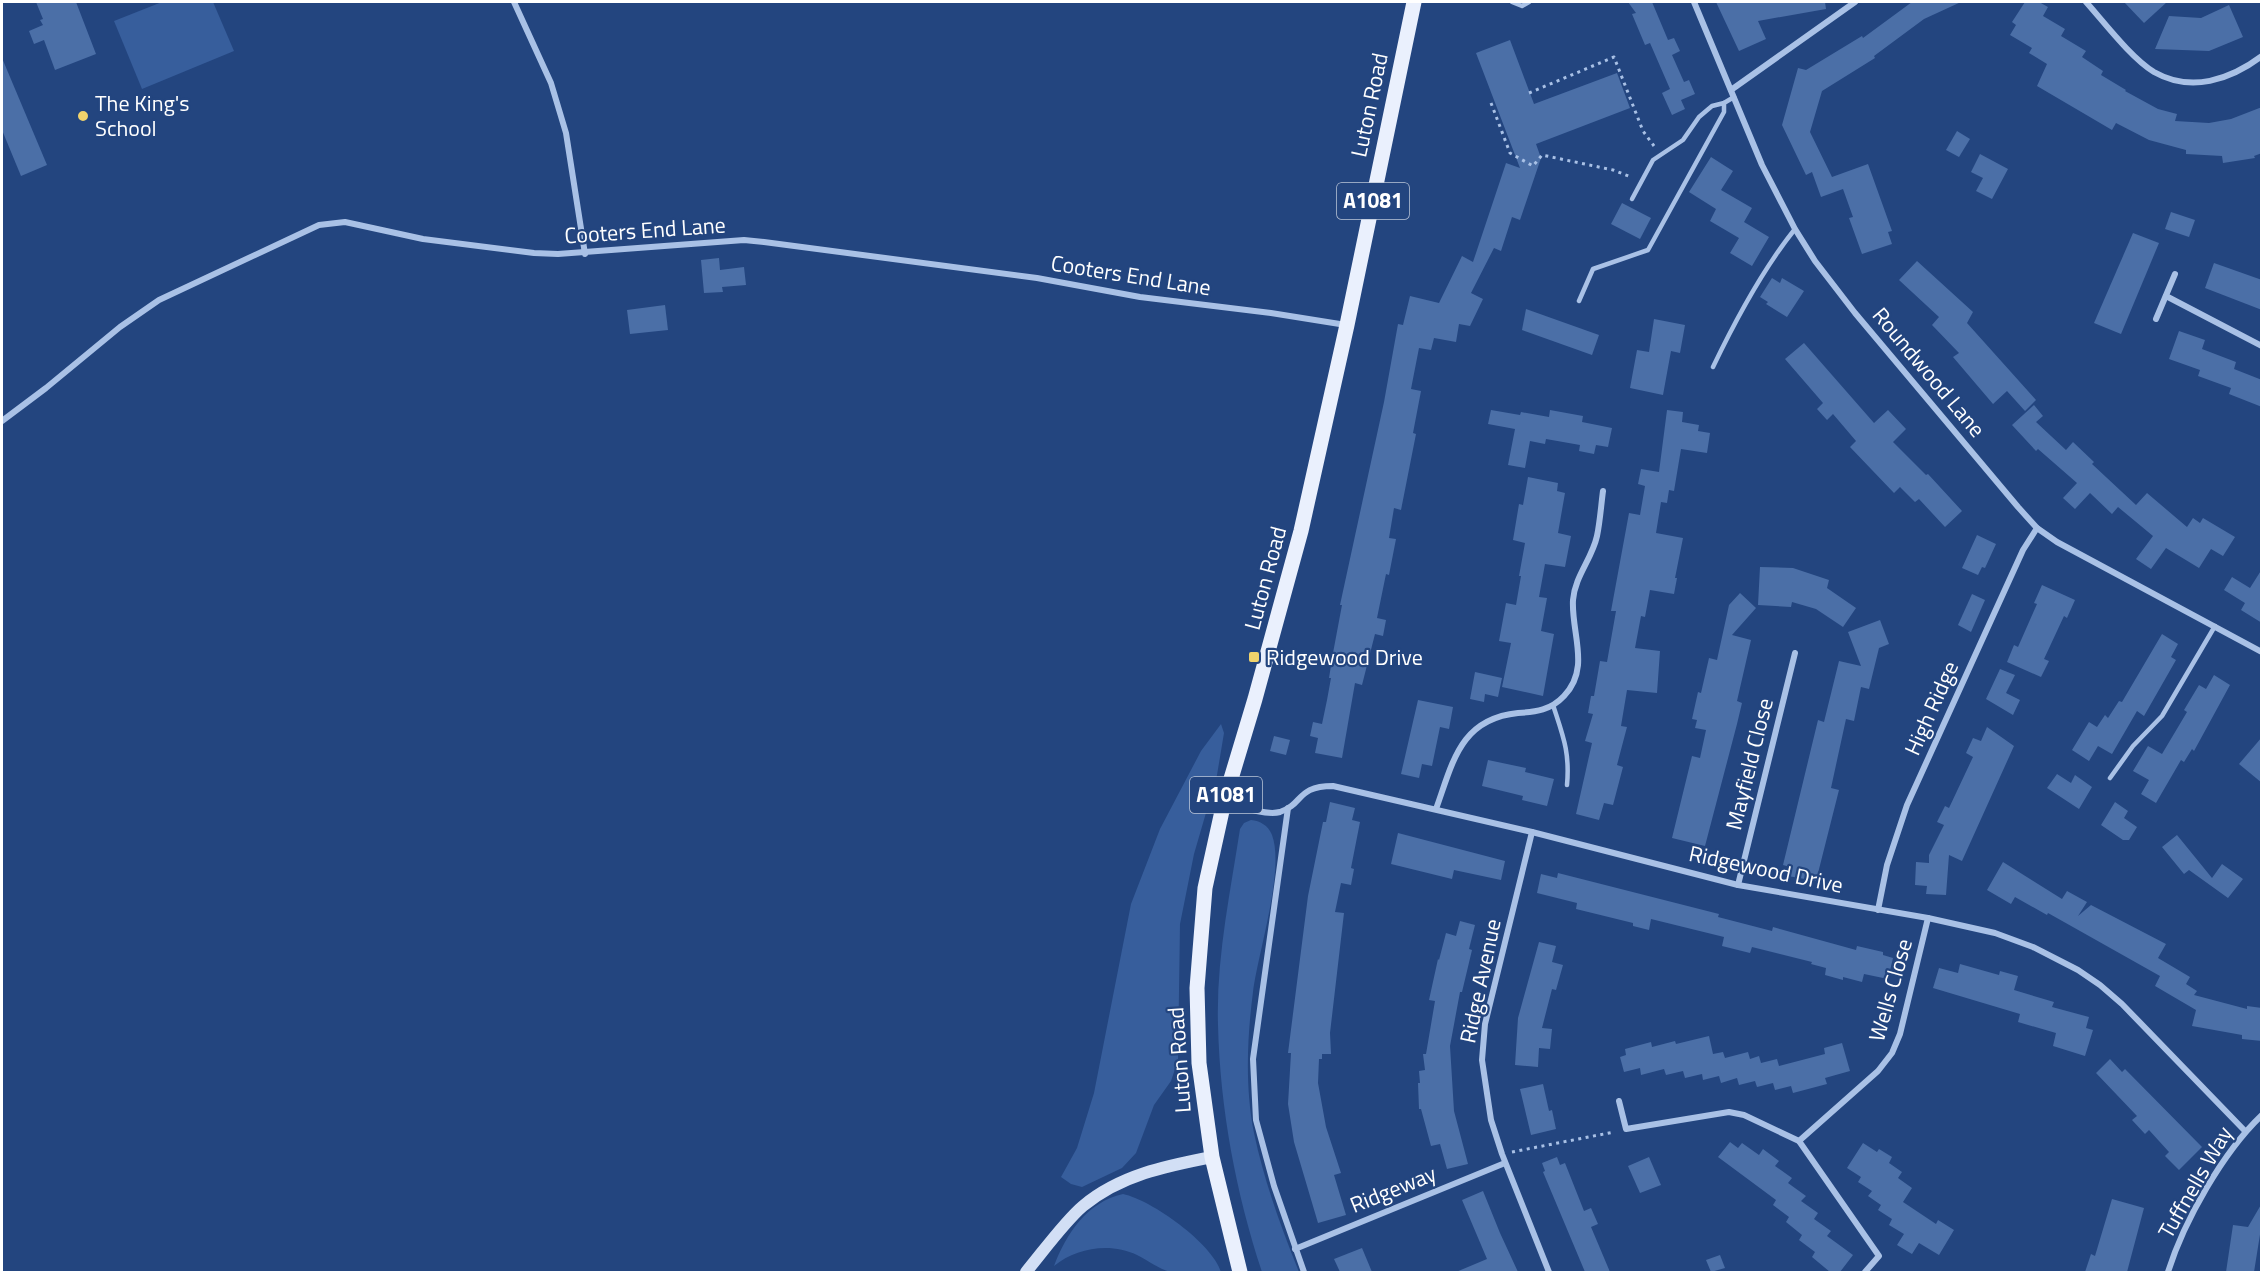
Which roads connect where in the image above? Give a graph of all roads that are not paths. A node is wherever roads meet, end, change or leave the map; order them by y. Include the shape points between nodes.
1 (514, 2) edge
2 (1413, 2) edge
3 (1512, 2) edge
4 (1529, 2) edge
5 (1694, 2) edge
6 (1855, 2) edge
7 (2086, 2) edge
8 (2262, 56) edge
9 (1731, 90) junction
10 (1734, 97) junction
11 (1724, 103) junction
12 (1632, 199) dead end
13 (1795, 229) junction
14 (585, 254) junction
15 (2175, 274) dead end
16 (2166, 296) junction
17 (1579, 302) dead end
18 (2156, 319) dead end
19 (1347, 326) junction
20 (2262, 346) edge
21 (1713, 367) dead end
22 (2, 421) edge
23 (1603, 491) dead end
24 (2037, 528) junction
25 (2215, 626) junction
26 (2262, 652) edge
27 (1795, 653) dead end
28 (1553, 705) junction
29 (2110, 778) dead end
30 (1567, 785) dead end
31 (1224, 802) junction
32 (1288, 808) junction
33 (1436, 809) junction
34 (1533, 832) junction
35 (1738, 885) junction
36 (1878, 910) junction
37 (1928, 918) junction
38 (1618, 1101) dead end
39 (2262, 1115) edge
40 (2245, 1131) junction
41 (1799, 1141) junction
42 (1212, 1157) junction
43 (1505, 1163) junction
44 (1295, 1249) junction
45 (1026, 1272) edge
46 (1240, 1272) edge
47 (1304, 1272) edge
48 (1549, 1272) edge
49 (1865, 1272) edge
50 (2168, 1272) edge

1 - 14 street via 551,83 566,133
2 - 19 main road, Luton Road / A1081
3 - 4 lane via 1522,6
5 - 9 street, Roundwood Lane
6 - 9 street
7 - 8 street via 2140,61 2169,78 2208,83 2228,77
9 - 10 street, Roundwood Lane
10 - 11 lane
10 - 13 street, Roundwood Lane via 1762,165
11 - 12 lane via 1712,106 1683,140 1653,160
11 - 17 lane via 1724,112 1648,250 1593,268
13 - 21 lane via 1732,328
13 - 24 street, Roundwood Lane via 1855,313
14 - 19 street, Cooters End Lane via 744,240 1037,278 1140,297
14 - 22 street, Cooters End Lane via 478,247 345,222 319,225 159,300
15 - 16 street
16 - 18 street
16 - 20 street
19 - 31 main road, Luton Road / A1081 via 1301,531
23 - 28 street via 1597,538 1573,599 1578,672 1564,697
24 - 25 street, Roundwood Lane
24 - 36 street, High Ridge via 2023,550 1906,805
25 - 26 street, Roundwood Lane
25 - 29 lane via 2162,716
27 - 35 street, Mayfield Close
28 - 30 lane via 1567,746
28 - 33 street via 1541,711 1506,714 1478,726 1459,748
31 - 32 street via 1272,813
31 - 42 main road, Luton Road / A1081 via 1205,888 1197,988 1199,1063
32 - 33 street, Ridgewood Drive via 1310,788 1333,786
32 - 44 street via 1253,1059 1256,1120
33 - 34 street, Ridgewood Drive
34 - 35 street, Ridgewood Drive
34 - 43 street, Ridge Avenue via 1485,1024 1482,1060 1486,1094
35 - 36 street, Ridgewood Drive
36 - 37 street, Ridgewood Drive
37 - 40 street, Ridgewood Drive via 2004,937 2058,959 2085,975 2122,1004
37 - 41 street, Wells Close via 1892,1053 1878,1071
38 - 41 street via 1626,1129 1729,1112
39 - 40 street, Tuffnells Way
40 - 50 street, Tuffnells Way via 2202,1198 2177,1245
41 - 49 street via 1879,1256
42 - 45 street via 1132,1176 1107,1190 1082,1206
42 - 46 main road, Luton Road / A1081
43 - 44 street, Ridgeway
43 - 48 street, Ridge Avenue
44 - 47 street

